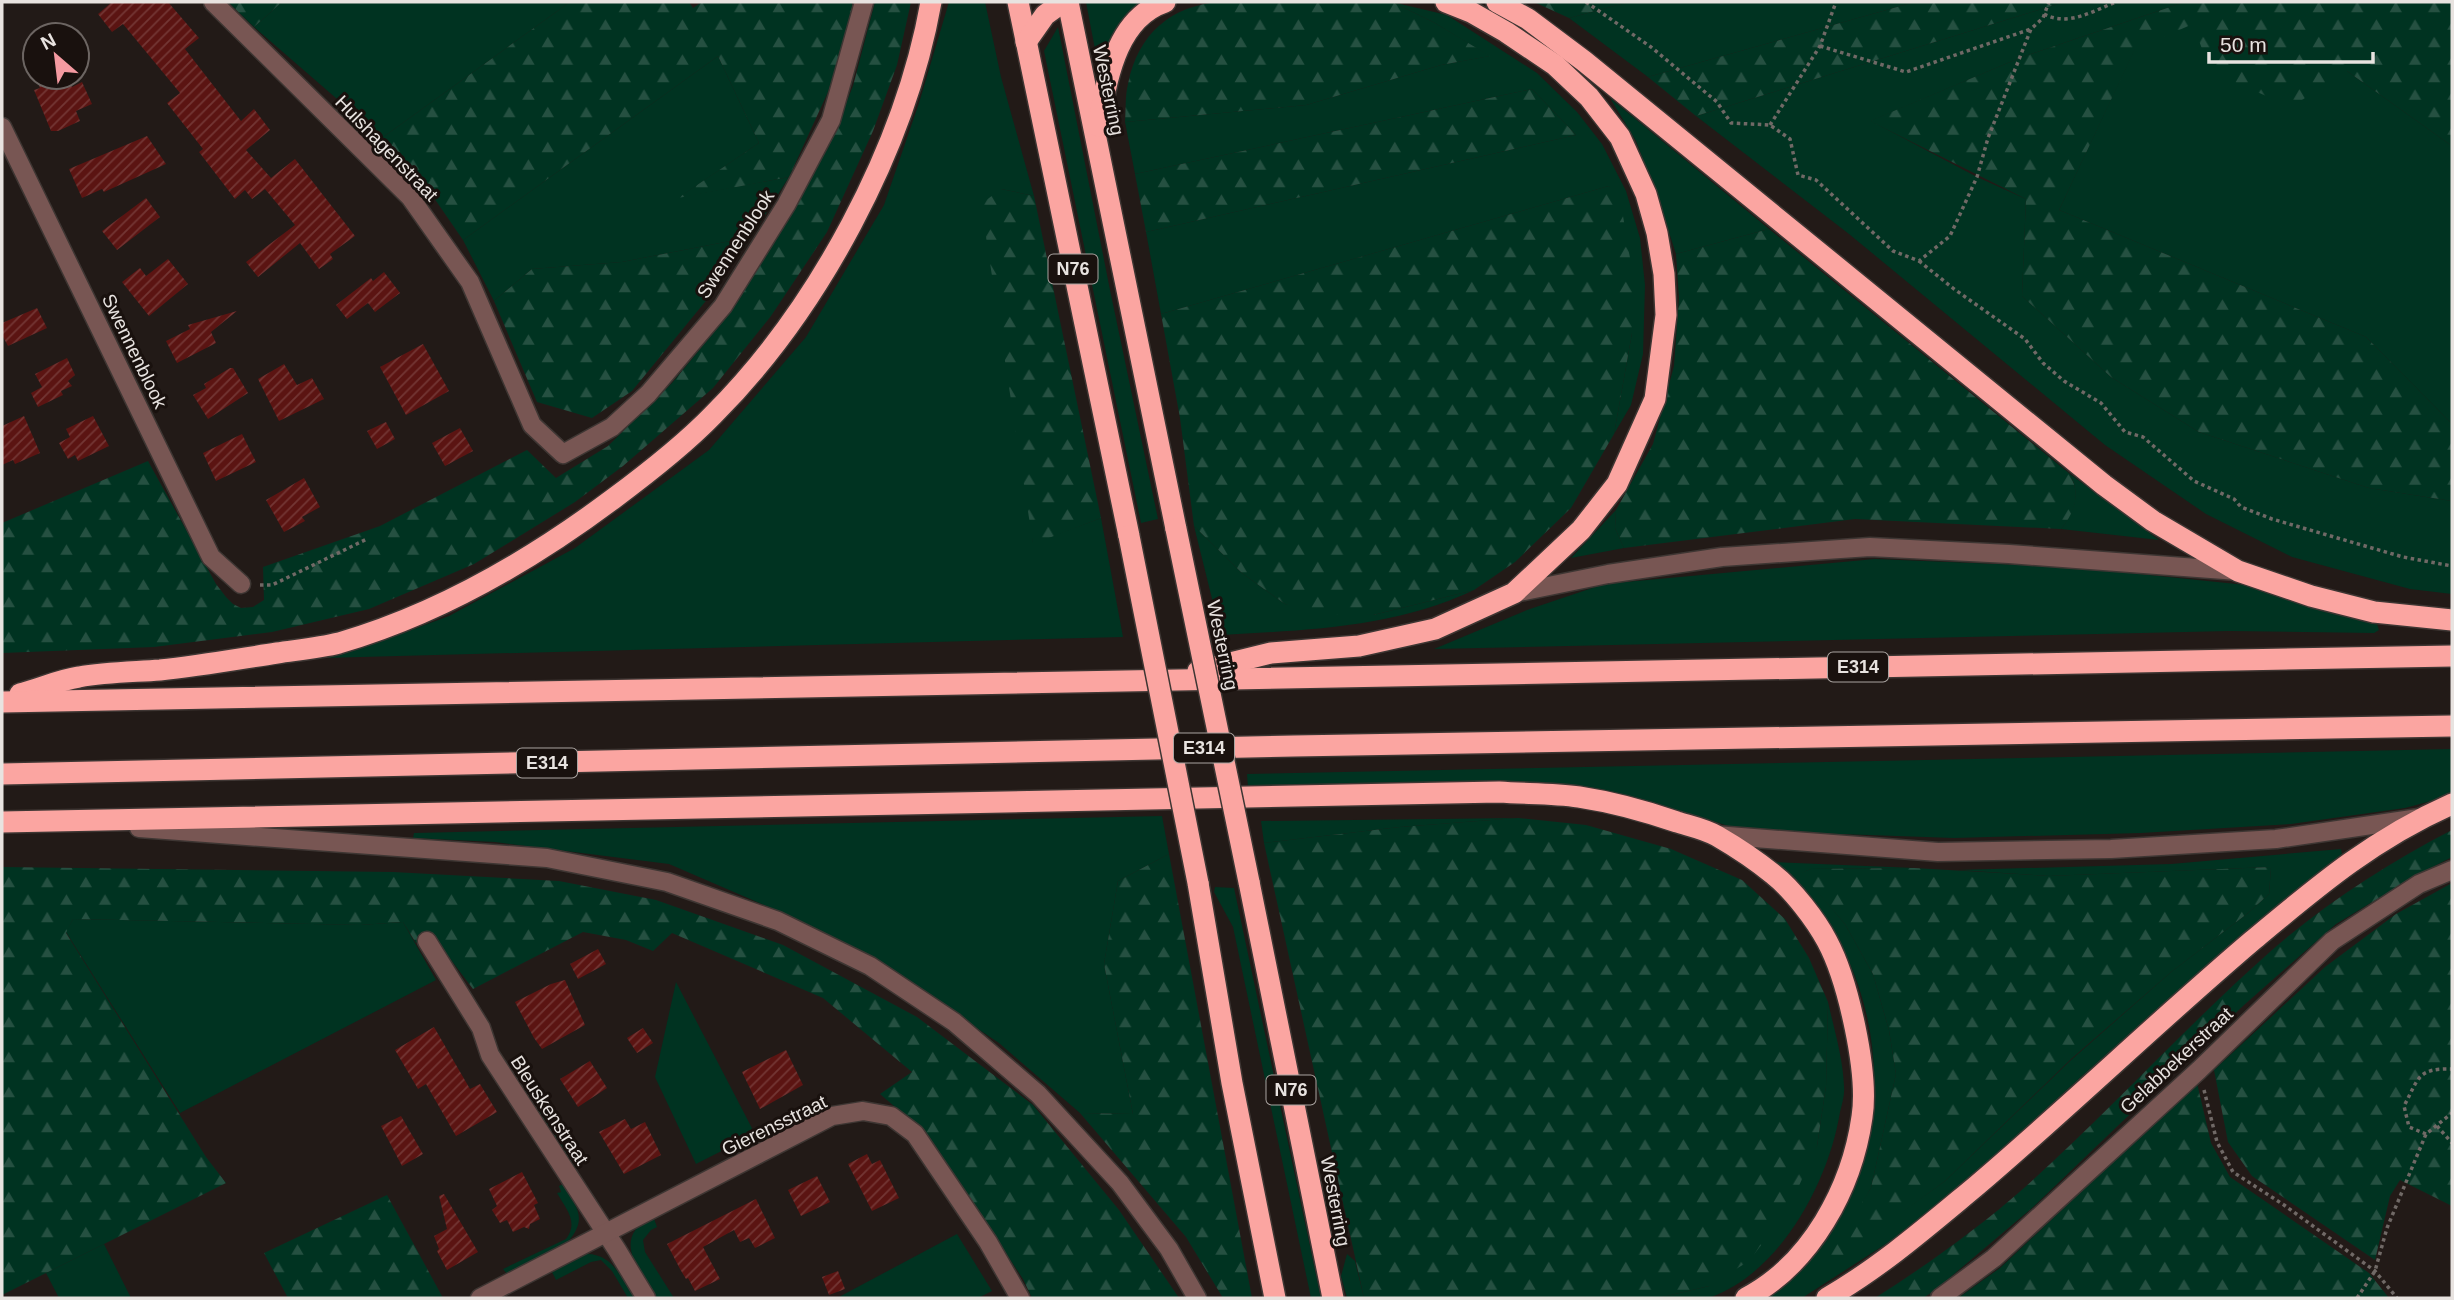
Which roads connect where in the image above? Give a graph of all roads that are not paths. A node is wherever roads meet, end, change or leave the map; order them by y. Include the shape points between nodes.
1 (213, 2) edge
2 (864, 2) edge
3 (931, 2) edge
4 (1018, 2) edge
5 (1065, 2) edge
6 (1166, 2) edge
7 (1446, 2) edge
8 (1497, 2) edge
9 (1026, 42) junction
10 (2, 127) edge
11 (1096, 135) junction
12 (563, 454) joint
13 (2238, 571) junction
14 (241, 584) road end
15 (1514, 593) junction
16 (2452, 620) edge
17 (2452, 656) edge
18 (1160, 680) junction
19 (2, 701) edge
20 (2452, 726) edge
21 (2, 774) edge
22 (2452, 804) edge
23 (2422, 817) junction
24 (2, 821) edge
25 (55, 821) junction
26 (1715, 835) junction
27 (2452, 870) edge
28 (427, 941) dead end
29 (606, 1235) junction
30 (480, 1298) edge
31 (646, 1298) edge
32 (1020, 1298) edge
33 (1198, 1298) edge
34 (1275, 1298) edge
35 (1333, 1298) edge
36 (1746, 1298) edge
37 (1827, 1298) edge
38 (1940, 1298) edge

1 - 12 street, Hulshagenstraat via 410,197 470,282 532,425
2 - 12 street, Swennenblook via 831,120 786,205 723,306 648,394 612,427
3 - 19 highway via 923,47 902,111 874,179 822,274 768,352 713,415 636,482 566,534 484,584 409,619 336,644 187,668 78,677
4 - 9 highway, N76
5 - 9 highway via 1045,15
5 - 11 highway, Westerring / N76
6 - 11 highway via 1137,19 1115,54
7 - 15 highway via 1506,32 1556,65 1589,97 1620,137 1646,194 1664,274 1667,315 1655,399 1622,474 1581,530
8 - 13 highway via 1528,19 1683,140 2104,485 2153,521
9 - 34 highway, N76, bridge via 1198,883
10 - 14 street, Swennenblook via 211,557
11 - 35 highway, Westerring / N76, bridge
13 - 15 street via 1870,547 1722,557
13 - 16 highway via 2374,612
15 - 18 highway via 1434,629 1359,646 1271,653
17 - 18 highway, E314
18 - 19 highway, E314
20 - 21 highway, E314
22 - 23 highway
23 - 26 street via 2276,839 2111,849 1938,852
23 - 37 highway via 2327,878 1925,1229
24 - 25 highway
25 - 26 highway via 1499,792 1577,797 1645,811
25 - 33 street via 547,858 667,882 778,921 870,966 954,1022 1038,1094 1120,1183 1169,1249
26 - 36 highway via 1776,876 1827,941 1853,1016 1861,1064 1863,1114 1839,1198 1801,1254 1764,1289
27 - 38 street, Gelabbekerstraat via 2420,884 2332,941 1994,1258
28 - 29 street, Bleuskenstraat via 481,1028 490,1055
29 - 30 street, Gierensstraat
29 - 31 street, Bleuskenstraat
29 - 32 street, Gierensstraat via 832,1116 863,1111 891,1116 915,1134

